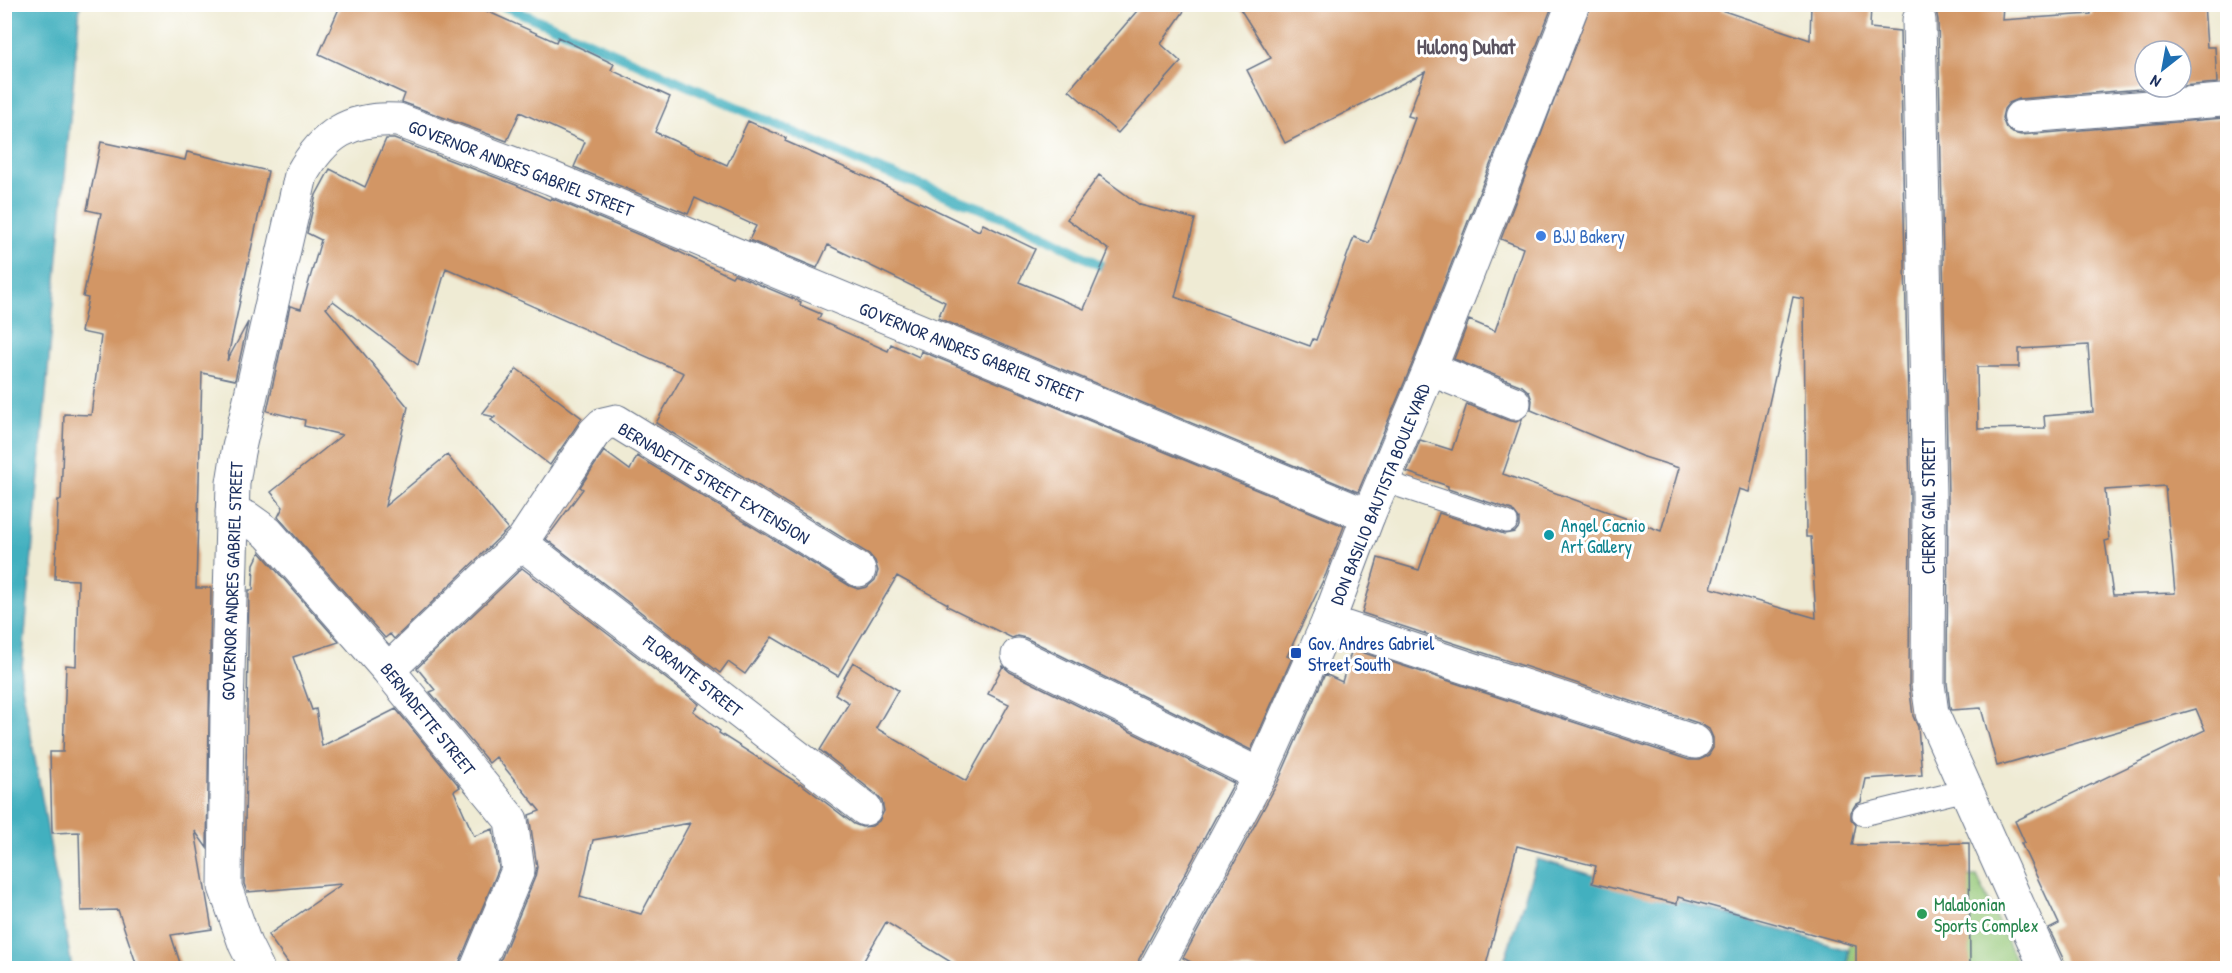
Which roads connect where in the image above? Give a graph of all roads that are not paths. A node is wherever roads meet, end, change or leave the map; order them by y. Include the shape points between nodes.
1 (1573, 4) edge
2 (1919, 20) dead end
3 (2228, 100) edge
4 (2020, 117) dead end
5 (1430, 369) junction
6 (1514, 403) dead end
7 (1383, 481) junction
8 (232, 512) junction
9 (1368, 516) junction
10 (1507, 522) dead end
11 (521, 543) junction
12 (859, 570) dead end
13 (1328, 622) junction
14 (1018, 655) dead end
15 (388, 670) junction
16 (1695, 742) dead end
17 (1260, 775) junction
18 (1966, 790) junction
19 (865, 809) dead end
20 (1863, 815) dead end
21 (257, 969) edge
22 (477, 969) edge
23 (1155, 969) edge
24 (2046, 969) edge

1 - 5 street, DON BASILIO BAUTISTA BOULEVARD
2 - 18 street, CHERRY GAIL STREET via 1929,496 1928,684 1932,713
3 - 4 street
5 - 6 street
5 - 7 street, DON BASILIO BAUTISTA BOULEVARD
7 - 9 street, DON BASILIO BAUTISTA BOULEVARD
7 - 10 lane
8 - 9 street, GOVERNOR ANDRES GABRIEL STREET via 238,452 301,175 310,158 339,130 378,119 398,120 551,178
8 - 15 street, BERNADETTE STREET via 268,533
8 - 21 street, GOVERNOR ANDRES GABRIEL STREET via 225,887
9 - 13 street, DON BASILIO BAUTISTA BOULEVARD
11 - 12 street, BERNADETTE STREET EXTENSION via 594,434 603,424 616,421
11 - 15 street, BERNADETTE STREET EXTENSION
11 - 19 street, FLORANTE STREET
13 - 16 street
13 - 17 street, DON BASILIO BAUTISTA BOULEVARD
14 - 17 street
15 - 22 street, BERNADETTE STREET via 511,820 518,870
17 - 23 street, DON BASILIO BAUTISTA BOULEVARD
18 - 20 lane
18 - 24 street, CHERRY GAIL STREET

